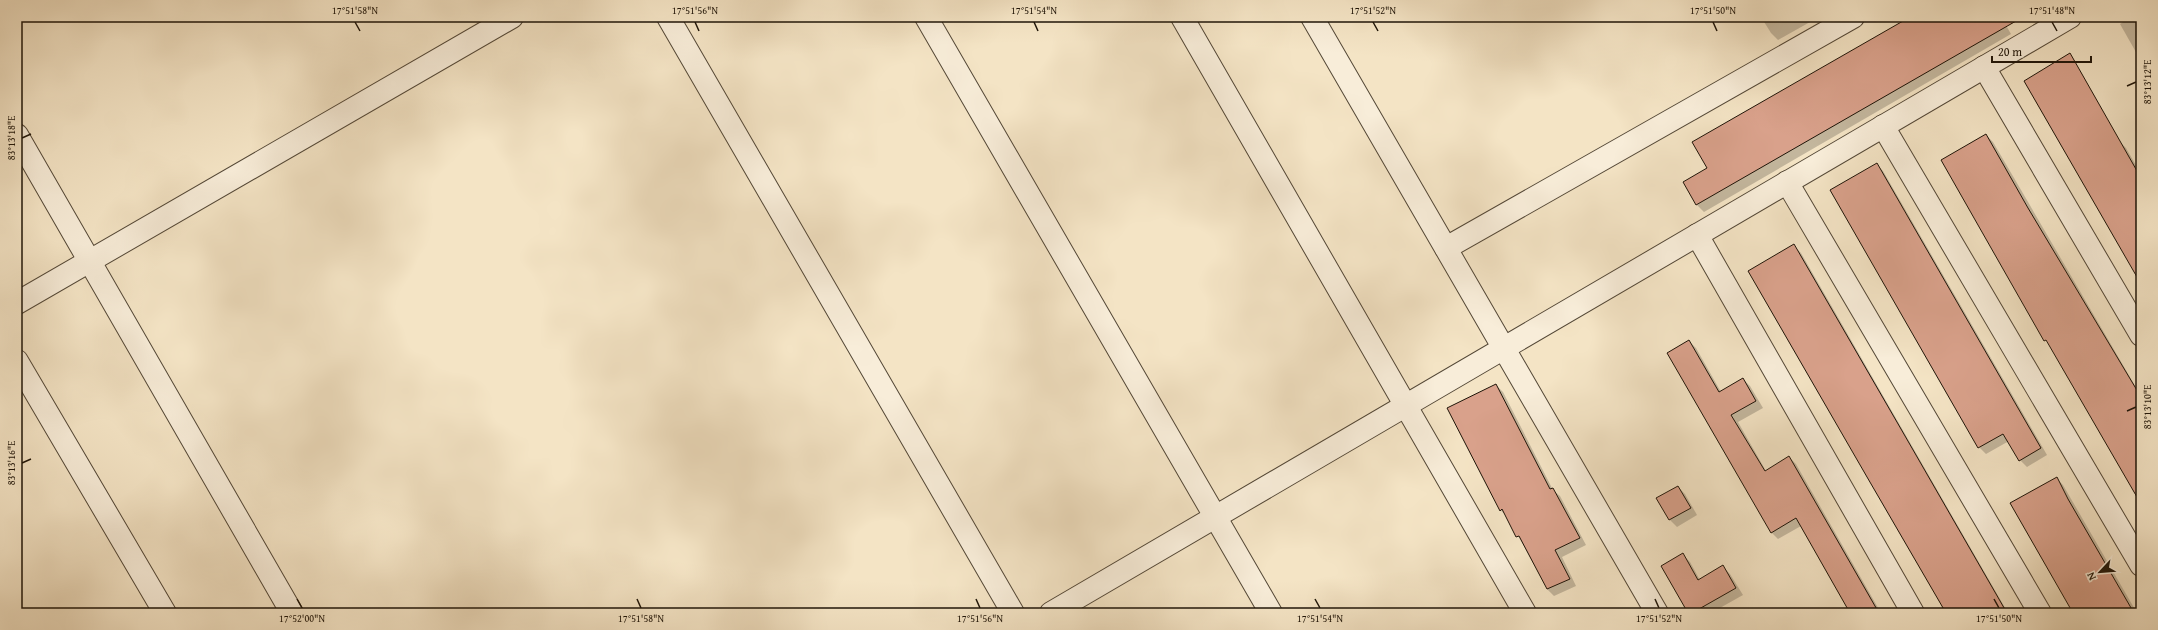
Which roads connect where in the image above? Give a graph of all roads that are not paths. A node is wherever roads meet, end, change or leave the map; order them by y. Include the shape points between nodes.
1 (512, 17) edge
2 (668, 17) edge
3 (926, 17) edge
4 (1182, 17) edge
5 (1312, 17) edge
6 (1852, 17) edge
7 (2070, 17) edge
8 (1984, 67) junction
9 (1883, 126) junction
10 (17, 135) edge
11 (1787, 182) junction
12 (1697, 234) junction
13 (1446, 248) junction
14 (90, 261) junction
15 (17, 303) edge
16 (2141, 335) edge
17 (1504, 348) junction
18 (17, 361) edge
19 (1405, 406) junction
20 (1215, 516) junction
21 (2141, 565) edge
22 (165, 613) edge
23 (292, 613) edge
24 (1013, 613) edge
25 (1051, 613) edge
26 (1271, 613) edge
27 (1525, 613) edge
28 (1657, 613) edge
29 (1913, 613) edge
30 (2040, 613) edge

1 - 14 street
2 - 24 street
3 - 20 street
4 - 19 street
5 - 13 street
6 - 13 street
7 - 8 street
8 - 9 street
8 - 16 street
9 - 11 street
9 - 21 street
10 - 14 street
11 - 12 street
11 - 30 street
12 - 17 street
12 - 29 street
13 - 17 street
14 - 15 street
14 - 23 street
17 - 19 street
17 - 28 street
18 - 22 street
19 - 20 street
19 - 27 street
20 - 25 street
20 - 26 street

